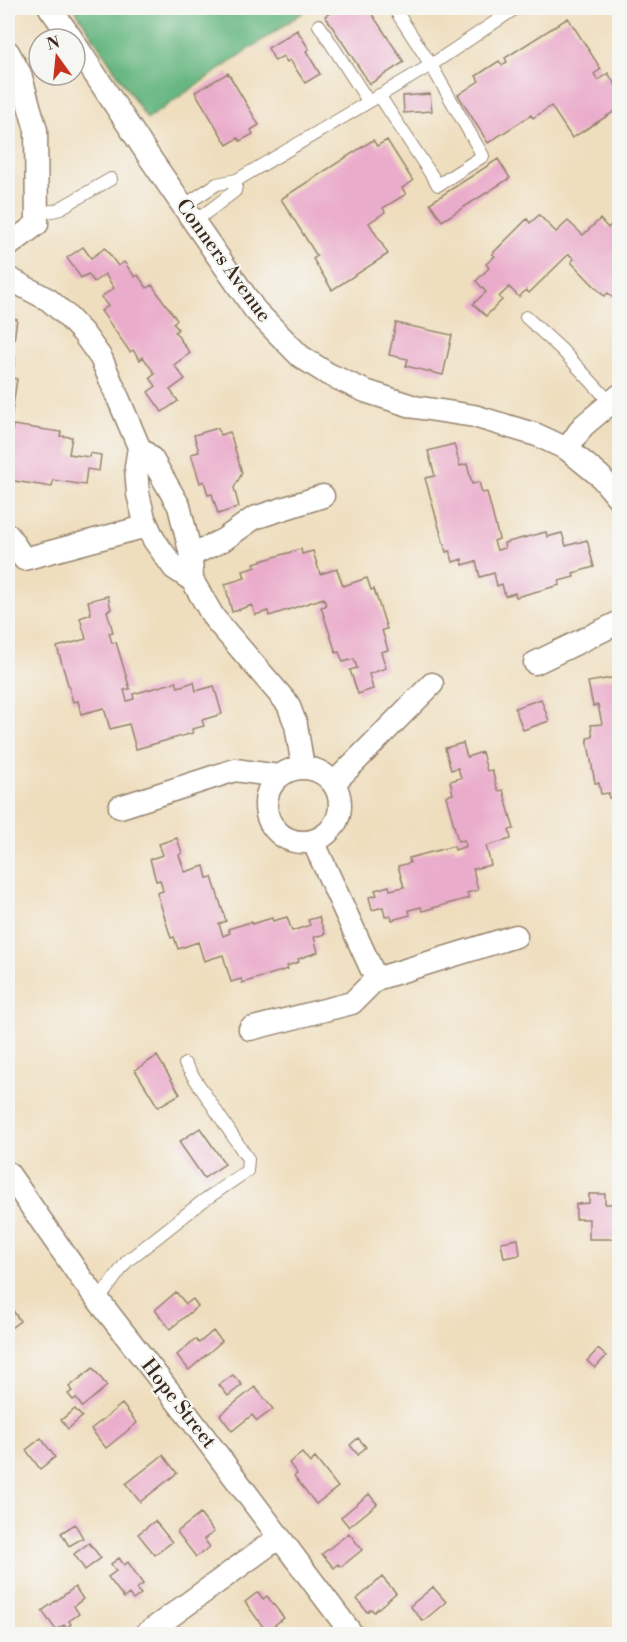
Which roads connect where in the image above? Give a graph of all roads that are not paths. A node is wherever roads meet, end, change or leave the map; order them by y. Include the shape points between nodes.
1 (50, 8) edge
2 (394, 8) edge
3 (516, 8) edge
4 (319, 25) dead end
5 (63, 27) edge
6 (8, 52) edge
7 (87, 62) edge
8 (431, 65) junction
9 (374, 98) junction
10 (111, 179) dead end
11 (237, 180) junction
12 (37, 214) junction
13 (188, 214) junction
14 (8, 246) edge
15 (8, 278) edge
16 (526, 317) dead end
17 (615, 399) edge
18 (139, 447) junction
19 (567, 449) junction
20 (322, 496) dead end
21 (620, 500) edge
22 (147, 526) junction
23 (8, 535) edge
24 (191, 555) junction
25 (192, 580) junction
26 (620, 622) edge
27 (535, 663) dead end
28 (432, 684) dead end
29 (303, 767) junction
30 (279, 776) junction
31 (334, 783) junction
32 (120, 807) dead end
33 (313, 841) junction
34 (516, 936) dead end
35 (376, 979) junction
36 (250, 1029) dead end
37 (185, 1064) dead end
38 (8, 1173) edge
39 (98, 1301) junction
40 (278, 1538) junction
41 (146, 1635) edge
42 (352, 1635) edge

1 - 5 street
2 - 8 lane
3 - 8 lane
4 - 9 lane
6 - 12 street via 20,74 36,130
7 - 13 street, Conners Avenue
8 - 9 lane
8 - 9 lane via 483,156 438,185
9 - 11 lane
10 - 12 lane via 71,204
11 - 13 lane via 217,184
11 - 13 lane via 235,191
12 - 14 street via 37,225
13 - 19 street, Conners Avenue via 255,310 300,356 328,374 415,407 464,414 537,435
15 - 18 street via 49,300 83,333 101,358
16 - 17 lane
17 - 19 street via 583,426
18 - 22 street via 138,494
18 - 24 street via 152,459 178,506
19 - 21 street, Conners Avenue via 600,476
20 - 24 street via 254,518 223,540
22 - 23 street via 24,559
22 - 25 street via 174,568
24 - 25 street
25 - 29 street via 214,618 288,704
26 - 27 street
28 - 31 street
29 - 30 street
29 - 31 street via 326,774
30 - 32 street via 235,770
30 - 33 street via 266,802 270,822 292,841
31 - 33 street via 341,806 339,817 333,828
33 - 35 street
34 - 35 street
35 - 36 street via 352,1003
37 - 39 lane via 248,1159 247,1171 127,1261
38 - 39 street, Hope Street
39 - 40 street, Hope Street via 194,1422
40 - 41 street
40 - 42 street, Hope Street

